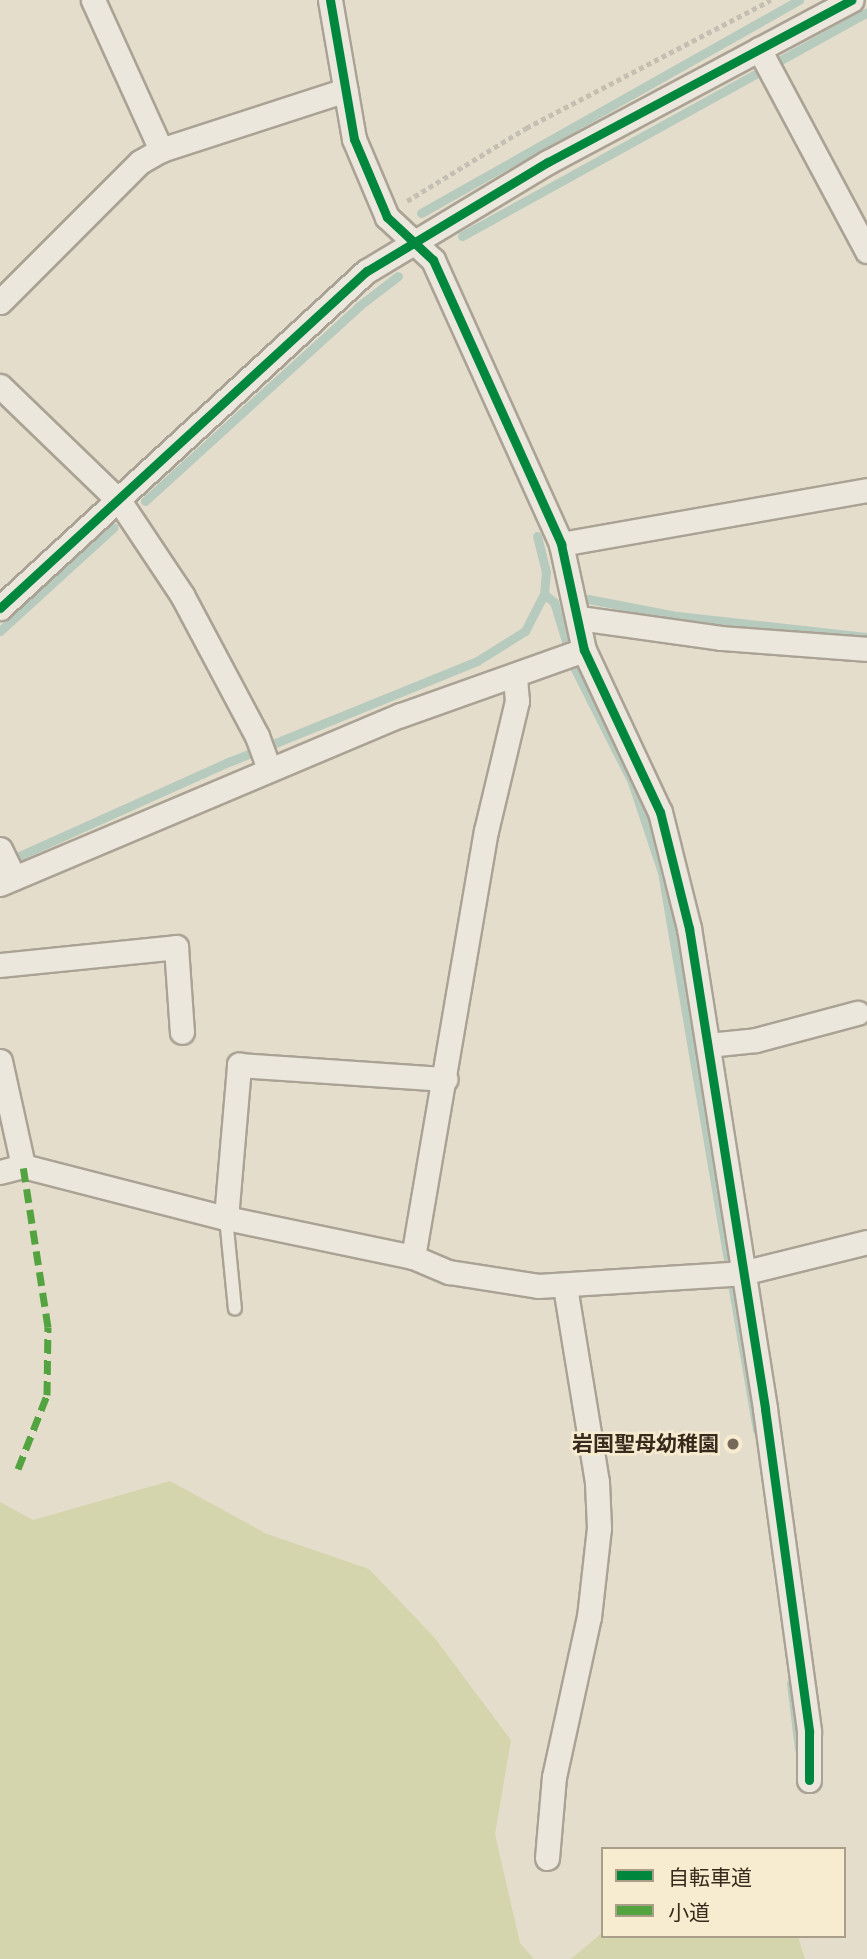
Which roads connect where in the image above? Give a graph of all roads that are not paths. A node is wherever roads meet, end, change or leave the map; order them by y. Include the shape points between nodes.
1 (93, 0) edge
2 (330, 0) edge
3 (851, 0) edge
4 (759, 49) junction
5 (345, 90) junction
6 (161, 150) junction
7 (412, 242) junction
8 (867, 251) edge
9 (0, 302) edge
10 (0, 386) edge
11 (867, 490) edge
12 (120, 502) junction
13 (561, 544) junction
14 (0, 608) edge
15 (579, 618) junction
16 (867, 649) edge
17 (574, 654) junction
18 (515, 677) junction
19 (267, 765) junction
20 (0, 849) edge
21 (8, 878) edge
22 (0, 965) edge
23 (857, 1013) dead end
24 (182, 1032) dead end
25 (708, 1045) junction
26 (0, 1061) edge
27 (446, 1079) junction
28 (23, 1166) junction
29 (0, 1172) edge
30 (226, 1217) junction
31 (867, 1242) edge
32 (412, 1257) junction
33 (742, 1273) junction
34 (565, 1287) junction
35 (235, 1309) dead end
36 (809, 1780) dead end
37 (547, 1857) dead end

1 - 6 street
2 - 5 street
3 - 4 street
4 - 7 street
4 - 8 street
5 - 6 street
5 - 7 street via 354,139 387,217
6 - 9 street via 139,162
7 - 12 street via 367,271
7 - 13 street via 433,260
10 - 12 street
11 - 13 street
12 - 14 street
12 - 19 street via 182,595 257,736
13 - 15 street
15 - 16 street via 721,638
15 - 17 street
17 - 18 street
17 - 25 street via 660,812 689,928
18 - 19 street
18 - 27 street via 517,701 486,831
19 - 21 street
20 - 21 street
22 - 24 street via 176,947
23 - 25 street via 756,1040
25 - 33 street
26 - 28 street
27 - 30 street via 239,1065
27 - 32 street
28 - 29 street
28 - 30 street
30 - 32 street
30 - 35 lane
31 - 33 street
32 - 34 street via 449,1272
33 - 34 street
33 - 36 street via 809,1732
34 - 37 street via 597,1482 599,1528 589,1617 554,1777

